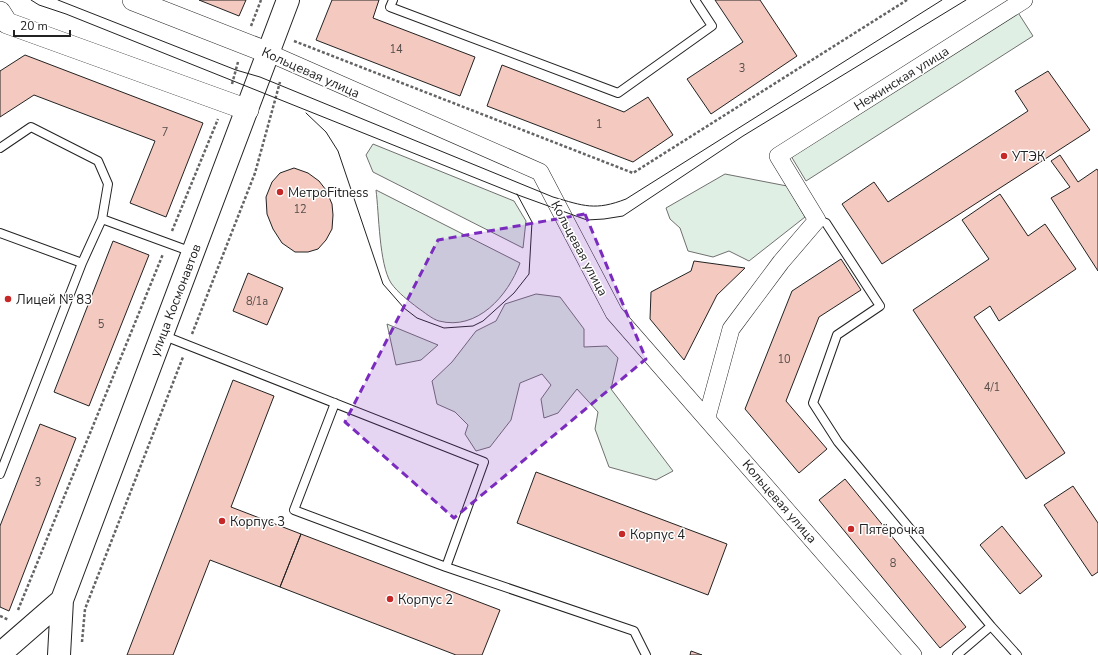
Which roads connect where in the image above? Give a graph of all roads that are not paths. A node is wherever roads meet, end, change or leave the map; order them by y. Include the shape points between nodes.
1 (133, 0) edge
2 (288, 0) edge
3 (393, 0) edge
4 (695, 0) edge
5 (1024, 0) edge
6 (2, 21) edge
7 (277, 57) junction
8 (248, 110) junction
9 (0, 148) edge
10 (102, 219) junction
11 (817, 220) junction
12 (0, 233) edge
13 (193, 252) junction
14 (82, 263) junction
15 (162, 334) junction
16 (335, 403) junction
17 (707, 417) junction
18 (0, 474) edge
19 (446, 567) junction
20 (62, 600) junction
21 (992, 626) junction
22 (0, 654) edge
23 (59, 655) edge
24 (646, 655) edge
25 (913, 655) edge
26 (957, 655) edge
27 (1017, 655) edge

1 - 7 street, Кольцевая улица
2 - 7 main road, улица Космонавтов
3 - 4 lane via 390,8 618,93 712,26
5 - 11 street, Нежинская улица via 778,156
6 - 8 street
7 - 8 main road, улица Космонавтов
7 - 17 street, Кольцевая улица via 540,172 614,313
8 - 13 main road, улица Космонавтов
9 - 10 lane via 31,127 98,161 108,184
10 - 13 lane
10 - 14 lane
11 - 17 street via 781,262 731,329
11 - 21 lane via 826,223 880,306 837,335 813,403 838,442
12 - 14 lane
13 - 15 main road, улица Космонавтов
14 - 18 lane
15 - 16 lane
15 - 20 main road, улица Космонавтов
16 - 19 lane via 484,462
16 - 19 lane via 294,510
17 - 25 street, Кольцевая улица
19 - 24 lane via 634,632
20 - 22 main road, улица Космонавтов
20 - 23 main road, улица Космонавтов
21 - 26 lane
21 - 27 lane

